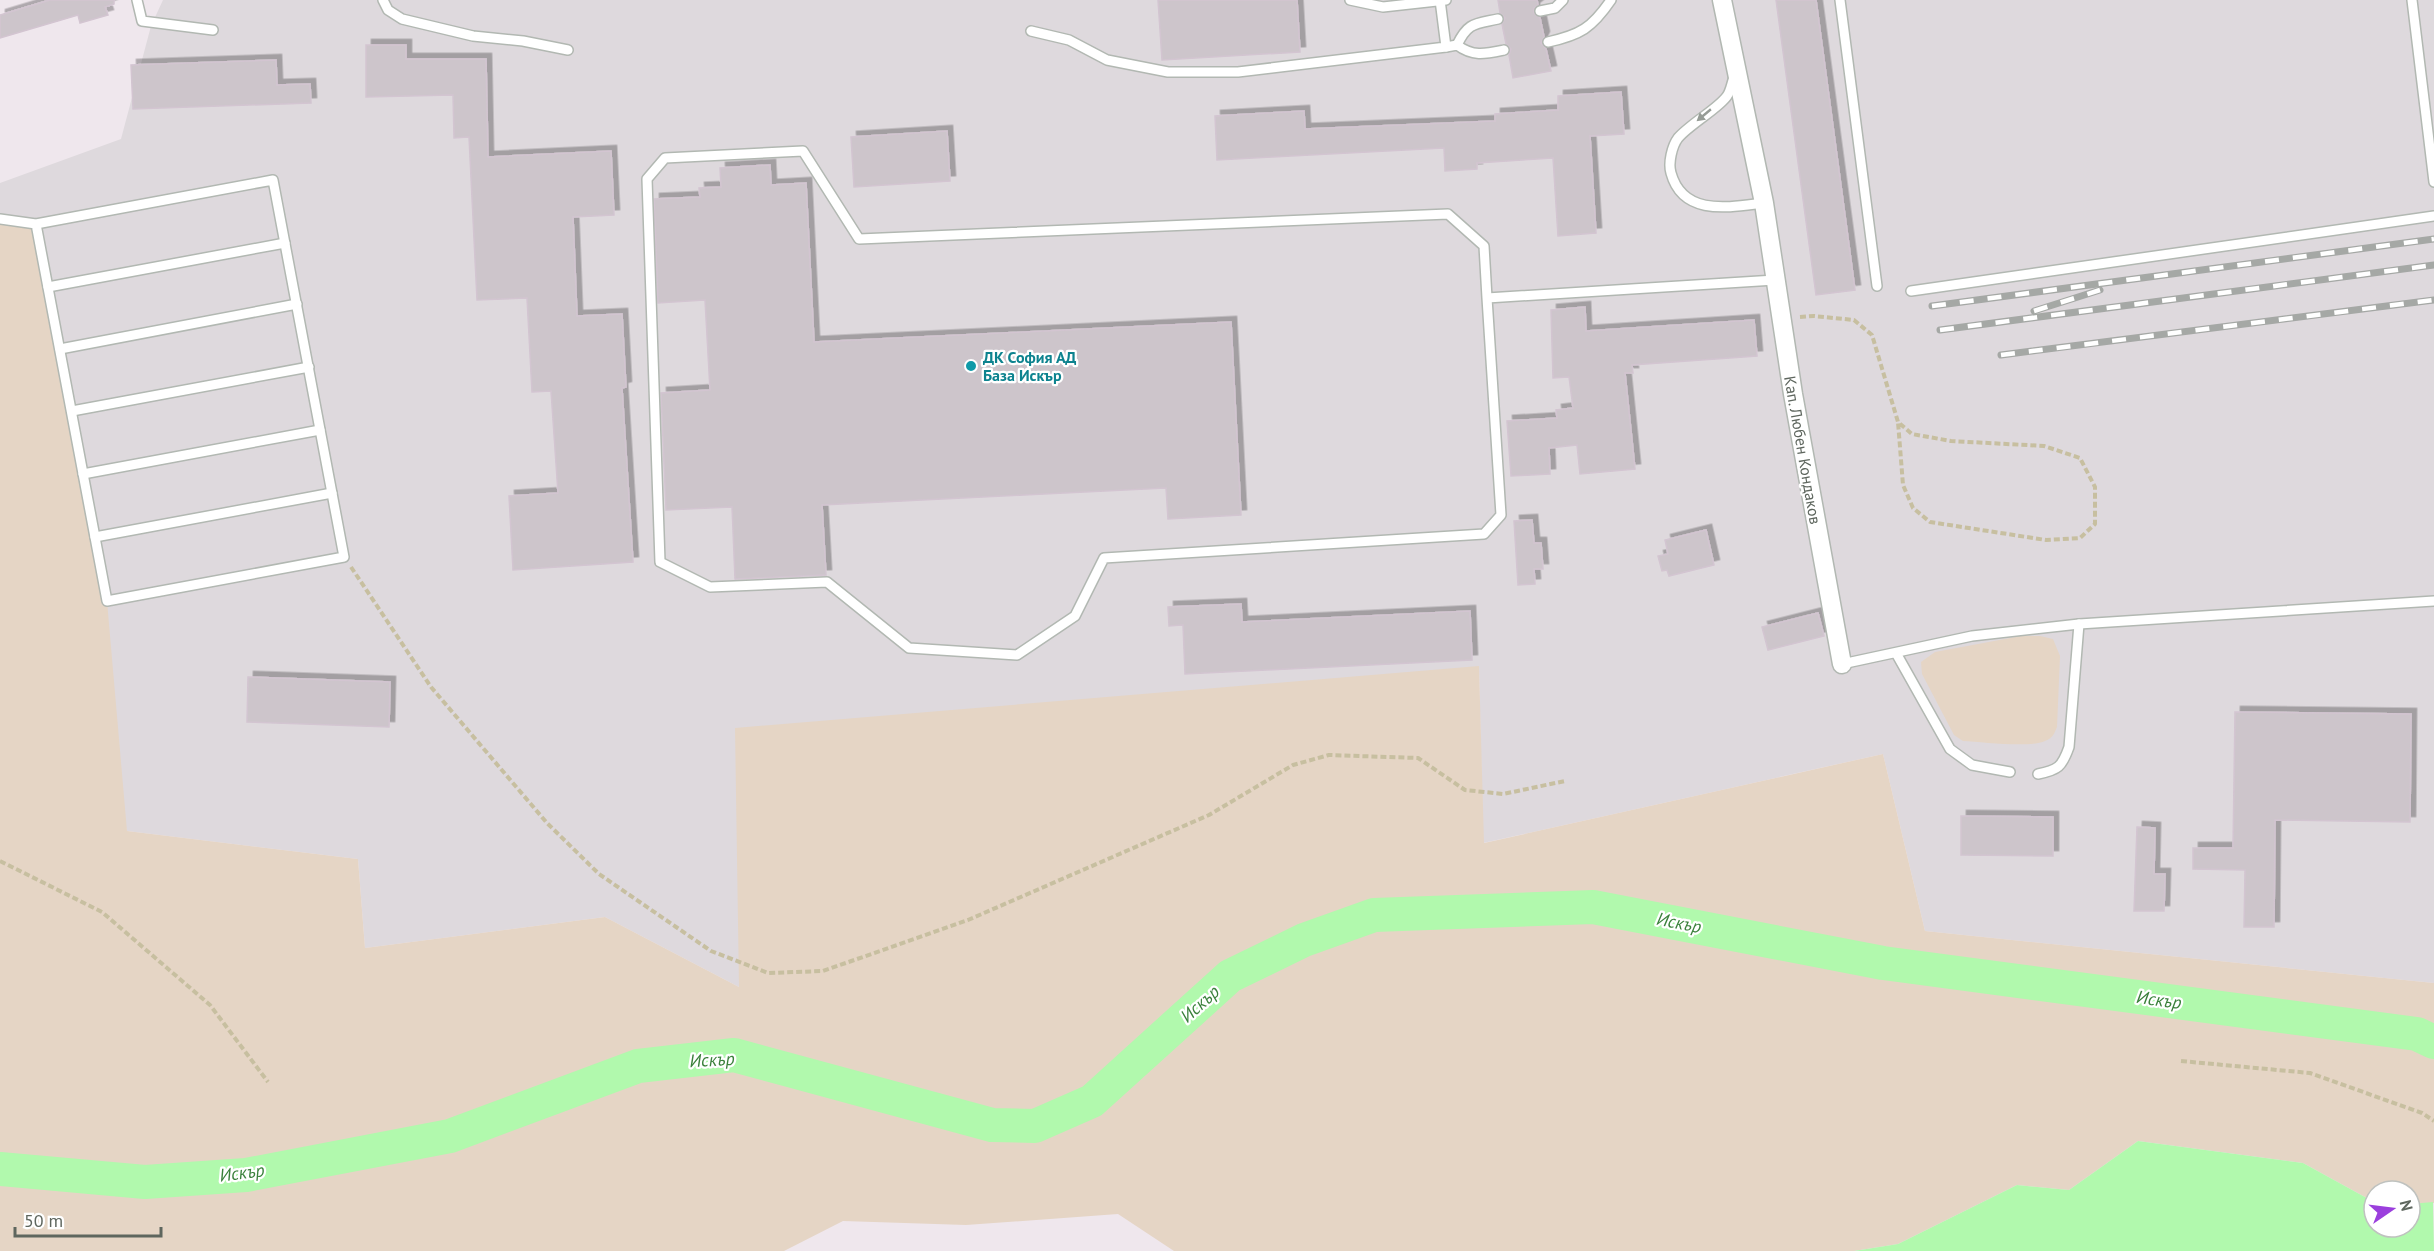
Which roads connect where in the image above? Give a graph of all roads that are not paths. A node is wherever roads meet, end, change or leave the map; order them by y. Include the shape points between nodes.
1 (137, 0) edge
2 (383, 0) edge
3 (1350, 0) edge
4 (1442, 0) edge
5 (1563, 0) edge
6 (1611, 0) edge
7 (1722, 0) edge
8 (1840, 0) edge
9 (2412, 0) edge
10 (1540, 11) dead end
11 (1498, 19) dead end
12 (213, 30) dead end
13 (1031, 31) dead end
14 (1548, 42) dead end
15 (1457, 45) junction
16 (1446, 47) junction
17 (568, 50) dead end
18 (1504, 50) dead end
19 (1737, 70) junction
20 (2434, 182) edge
21 (1764, 203) junction
22 (2434, 216) edge
23 (0, 219) edge
24 (36, 224) junction
25 (285, 243) junction
26 (1774, 280) junction
27 (1877, 286) dead end
28 (48, 287) junction
29 (1911, 291) dead end
30 (1487, 298) junction
31 (297, 304) junction
32 (60, 349) junction
33 (309, 367) junction
34 (72, 411) junction
35 (320, 430) junction
36 (83, 474) junction
37 (332, 493) junction
38 (95, 537) junction
39 (2434, 601) edge
40 (2079, 624) junction
41 (1896, 653) junction
42 (1842, 664) joint
43 (2010, 772) dead end
44 (2038, 774) dead end

1 - 12 lane via 142,21
2 - 17 lane via 388,10 402,19 473,36
3 - 4 lane via 1383,8
4 - 16 lane
5 - 10 lane via 1555,8
6 - 14 lane via 1586,29
7 - 19 street, Кап. Любен Кондаков
8 - 27 lane
9 - 20 lane
11 - 15 lane via 1464,30
13 - 16 lane via 1069,40 1107,60 1168,72 1238,72
15 - 16 lane
15 - 18 lane via 1467,53 1481,55
19 - 21 street, Кап. Любен Кондаков
19 -> 21 lane via 1726,97 1677,140 1670,169 1674,185 1683,196 1715,208
21 - 26 street, Кап. Любен Кондаков
22 - 29 lane
23 - 24 lane
24 - 25 lane via 273,180
24 - 28 lane
25 - 28 lane
25 - 31 lane
26 - 30 lane
26 - 42 street, Кап. Любен Кондаков
28 - 32 lane
30 - 30 lane via 1501,515 1484,534 1104,558 1075,616 1017,655 909,648 827,582 710,587 660,562 647,179 665,158 803,151 859,239 1448,214 1484,246
31 - 32 lane
31 - 33 lane
32 - 34 lane
33 - 34 lane
33 - 35 lane
34 - 36 lane
35 - 36 lane
35 - 37 lane
36 - 38 lane
37 - 38 lane
37 - 38 lane via 344,557 107,601
39 - 40 lane, Кап. Любен Кондаков
40 - 41 lane, Кап. Любен Кондаков via 1972,636
40 - 44 lane via 2069,747 2064,761 2055,770
41 - 42 lane, Кап. Любен Кондаков
41 - 43 lane via 1950,749 1972,765

